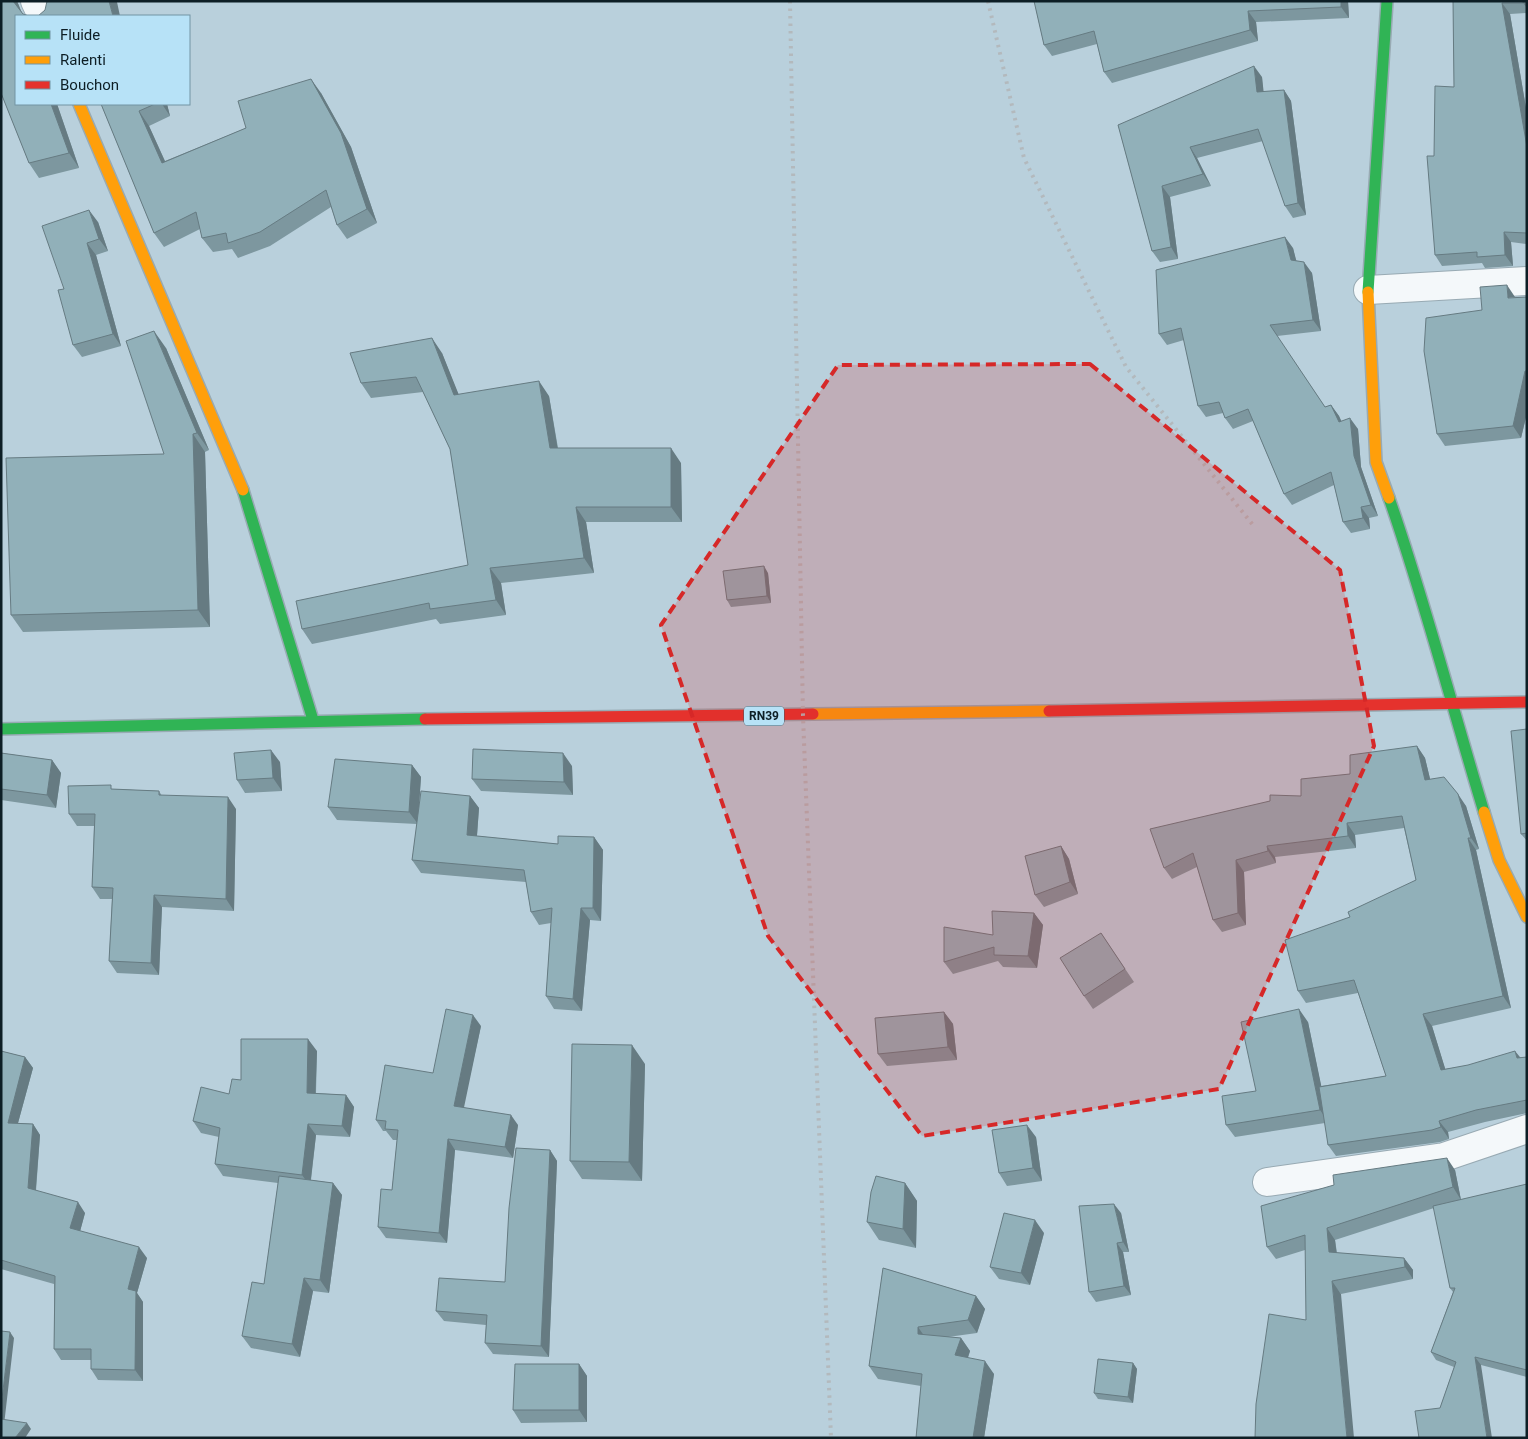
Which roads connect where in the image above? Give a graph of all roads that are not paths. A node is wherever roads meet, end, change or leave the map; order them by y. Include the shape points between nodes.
1 (35, 1) edge
2 (1387, 1) edge
3 (42, 15) edge
4 (79, 105) edge
5 (1527, 281) edge
6 (1368, 290) junction
7 (1527, 702) edge
8 (1451, 704) junction
9 (312, 720) junction
10 (1, 729) edge
11 (1527, 917) edge
12 (1527, 1129) edge
13 (1267, 1182) dead end

1 - 3 street
2 - 6 main road
4 - 9 main road via 243,489
5 - 6 street
6 - 8 main road via 1376,462 1415,573
7 - 8 main road, RN39
8 - 9 main road, RN39
8 - 11 main road via 1499,860
9 - 10 main road, RN39
12 - 13 street via 1444,1157

